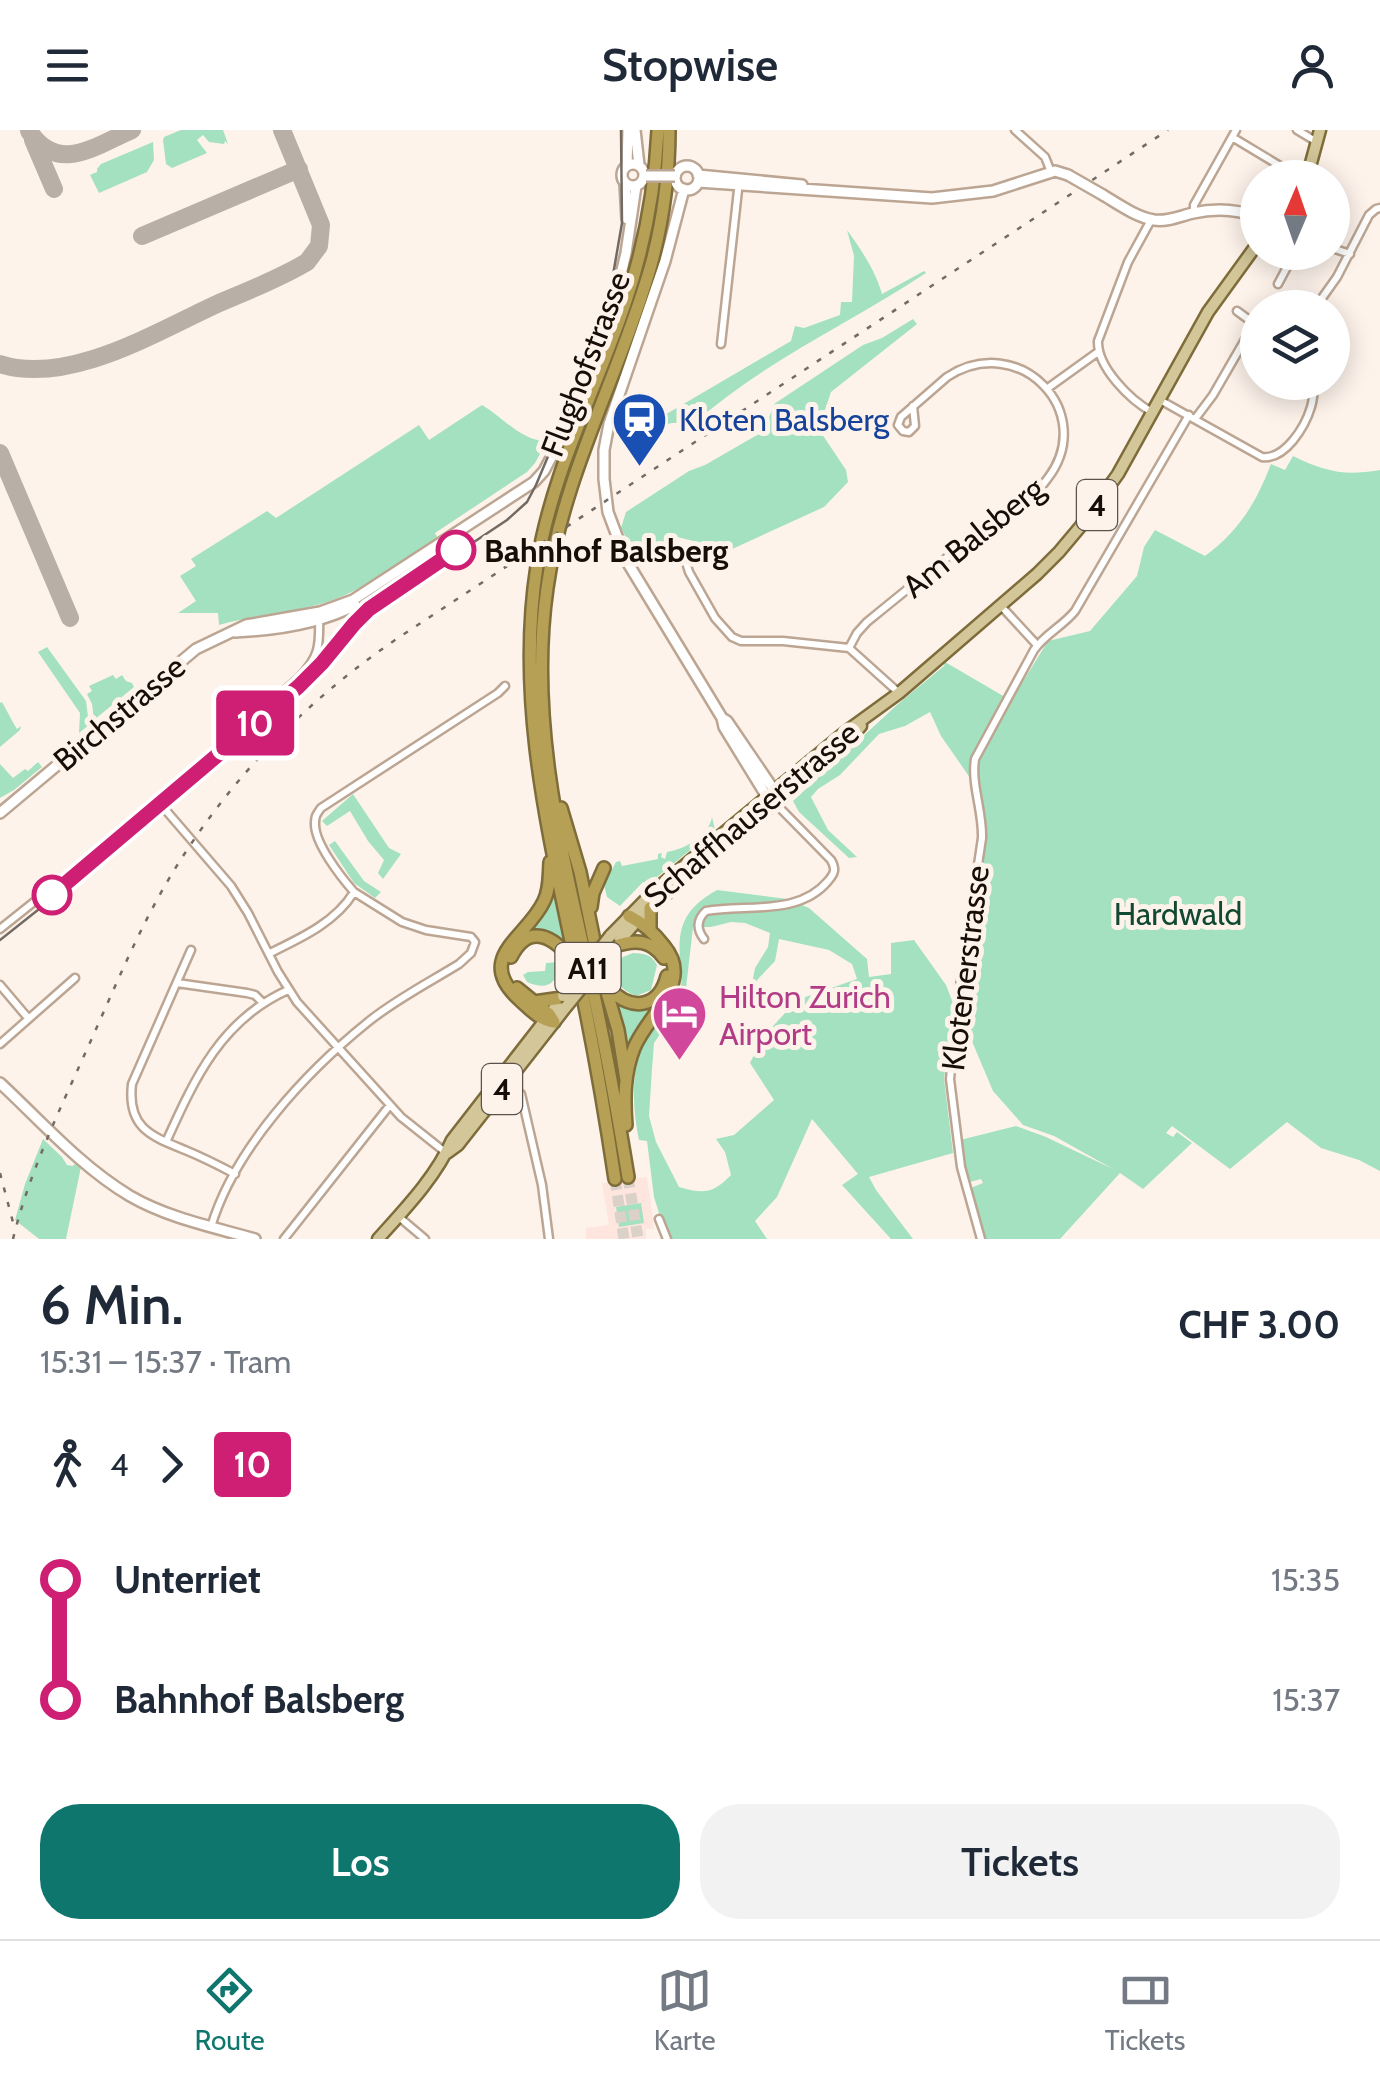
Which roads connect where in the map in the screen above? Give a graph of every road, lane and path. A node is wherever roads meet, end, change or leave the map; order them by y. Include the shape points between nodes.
1 (632, 130) edge
2 (657, 130) edge
3 (670, 130) edge
4 (1015, 130) edge
5 (1296, 130) edge
6 (1320, 130) edge
7 (1234, 134) edge
8 (1318, 142) junction
9 (1274, 160) edge
10 (1310, 160) edge
11 (626, 165) junction
12 (638, 165) junction
13 (1051, 172) junction
14 (645, 176) junction
15 (676, 176) junction
16 (698, 179) junction
17 (739, 182) junction
18 (630, 185) junction
19 (684, 189) junction
20 (1380, 208) edge
21 (1194, 213) junction
22 (1240, 213) edge
23 (1151, 220) junction
24 (1350, 254) edge
25 (1240, 267) edge
26 (1285, 270) edge
27 (1278, 284) dead end
28 (1237, 312) dead end
29 (1240, 314) edge
30 (721, 344) dead end
31 (1240, 351) edge
32 (1098, 352) junction
33 (1048, 388) junction
34 (1159, 399) junction
35 (1312, 400) edge
36 (914, 406) dead end
37 (1152, 412) junction
38 (1192, 417) junction
39 (685, 559) dead end
40 (1000, 606) junction
41 (320, 616) junction
42 (1037, 645) junction
43 (848, 648) junction
44 (505, 686) dead end
45 (899, 693) junction
46 (546, 758) junction
47 (772, 797) junction
48 (157, 800) junction
49 (0, 811) edge
50 (550, 842) junction
51 (580, 872) junction
52 (354, 892) junction
53 (650, 908) junction
54 (634, 920) junction
55 (590, 921) junction
56 (0, 929) edge
57 (650, 929) junction
58 (704, 938) dead end
59 (613, 943) junction
60 (652, 945) junction
61 (191, 950) dead end
62 (270, 954) junction
63 (577, 968) junction
64 (75, 978) dead end
65 (177, 982) junction
66 (604, 982) junction
67 (0, 986) edge
68 (288, 990) junction
69 (564, 1000) junction
70 (262, 1002) junction
71 (534, 1002) junction
72 (28, 1018) junction
73 (549, 1019) junction
74 (0, 1044) edge
75 (339, 1047) junction
76 (626, 1080) junction
77 (0, 1083) edge
78 (521, 1094) dead end
79 (390, 1105) junction
80 (166, 1142) junction
81 (446, 1153) junction
82 (235, 1174) junction
83 (624, 1178) junction
84 (398, 1216) junction
85 (659, 1219) dead end
86 (211, 1227) junction
87 (255, 1239) edge
88 (284, 1239) edge
89 (378, 1239) edge
90 (425, 1239) edge
91 (548, 1239) edge
92 (667, 1239) edge
93 (981, 1239) edge

1 - 11 main road
1 - 12 main road
2 - 50 highway, A11 via 642,245 554,488 536,569 530,691
3 - 46 highway, A11 via 650,267 574,474 550,566 542,645
4 - 13 street via 1045,157
5 - 8 street
6 - 8 main road
7 - 9 street
7 - 21 street
8 - 10 main road
11 - 12 main road
11 - 18 main road via 621,175
12 - 14 main road
13 - 17 main road via 955,196
13 - 23 main road, bridge
14 - 15 main road, bridge
14 - 18 main road
15 - 16 main road via 686,166
15 - 19 main road
16 - 17 main road
16 - 19 main road
17 - 30 street
18 - 41 main road, Flughofstrasse via 626,253 614,304 544,470 370,591
19 - 47 main road via 609,424 608,512 626,560
20 - 24 street via 1369,215
21 - 22 main road
21 - 23 main road
23 - 32 street via 1128,262
25 - 34 main road, Schaffhauserstrasse / 4
26 - 27 street
28 - 29 street
31 - 38 street
32 - 33 street
32 - 37 street via 1128,396
33 - 36 street via 1019,368 984,362 952,373
33 - 43 street, Am Balsberg via 1063,435 1047,480 867,622
34 - 37 main road, Schaffhauserstrasse / 4
34 - 38 street
35 - 38 street via 1300,430 1269,458
37 - 40 main road, Schaffhauserstrasse / 4 via 1080,528
38 - 42 street via 1076,611
39 - 43 street via 732,637
40 - 42 street
40 - 45 main road, Schaffhauserstrasse / 4
41 - 48 street via 320,642 310,667
41 - 49 main road, Birchstrasse via 232,632 196,649
42 - 93 street, Klotenerstrasse via 974,764 982,838 951,1062 960,1167
43 - 45 street
44 - 52 street via 321,808 316,829
45 - 47 main road, Schaffhauserstrasse / 4 via 843,746
46 - 51 highway
46 - 83 highway, A11 via 604,1040
47 - 53 main road, Schaffhauserstrasse / 4
47 - 54 main road, Schaffhauserstrasse / 4 via 656,890
47 - 58 street via 831,860 834,873 813,895 787,904 706,911 698,924
48 - 56 street
48 - 62 street via 231,886
50 - 63 highway, A11
50 - 73 highway via 545,899 509,944 502,965 508,988
51 - 55 highway
51 - 55 highway via 594,875 604,868
52 - 62 street via 330,919
52 - 75 street via 402,922 471,937 476,944 458,964
53 - 54 main road, Schaffhauserstrasse / 4
53 - 57 highway
54 - 57 highway
54 - 59 main road, Schaffhauserstrasse / 4
54 - 60 highway
55 - 66 highway
57 - 76 highway via 673,962 674,977 636,1043
59 - 60 highway
59 - 69 main road, Schaffhauserstrasse / 4, bridge
60 - 66 highway via 667,970 653,998 626,1002
61 - 65 street
62 - 68 street
63 - 71 highway via 551,939 519,944 510,974
63 - 83 highway, A11
64 - 72 street
65 - 70 street via 248,993
65 - 80 street via 131,1094 139,1123
66 - 76 highway
67 - 72 street
68 - 70 street
68 - 75 street
69 - 71 highway
69 - 73 main road, Schaffhauserstrasse / 4
70 - 80 street via 225,1036
71 - 73 highway
72 - 74 street
73 - 81 main road, Schaffhauserstrasse / 4
75 - 79 street
75 - 82 street via 286,1102
76 - 83 highway
77 - 86 main road via 103,1178 160,1210
78 - 91 street
79 - 81 street
79 - 88 street
80 - 82 street
81 - 84 main road, Schaffhauserstrasse / 4
82 - 86 street
84 - 89 main road, Schaffhauserstrasse / 4
84 - 90 street
85 - 92 street
86 - 87 main road

